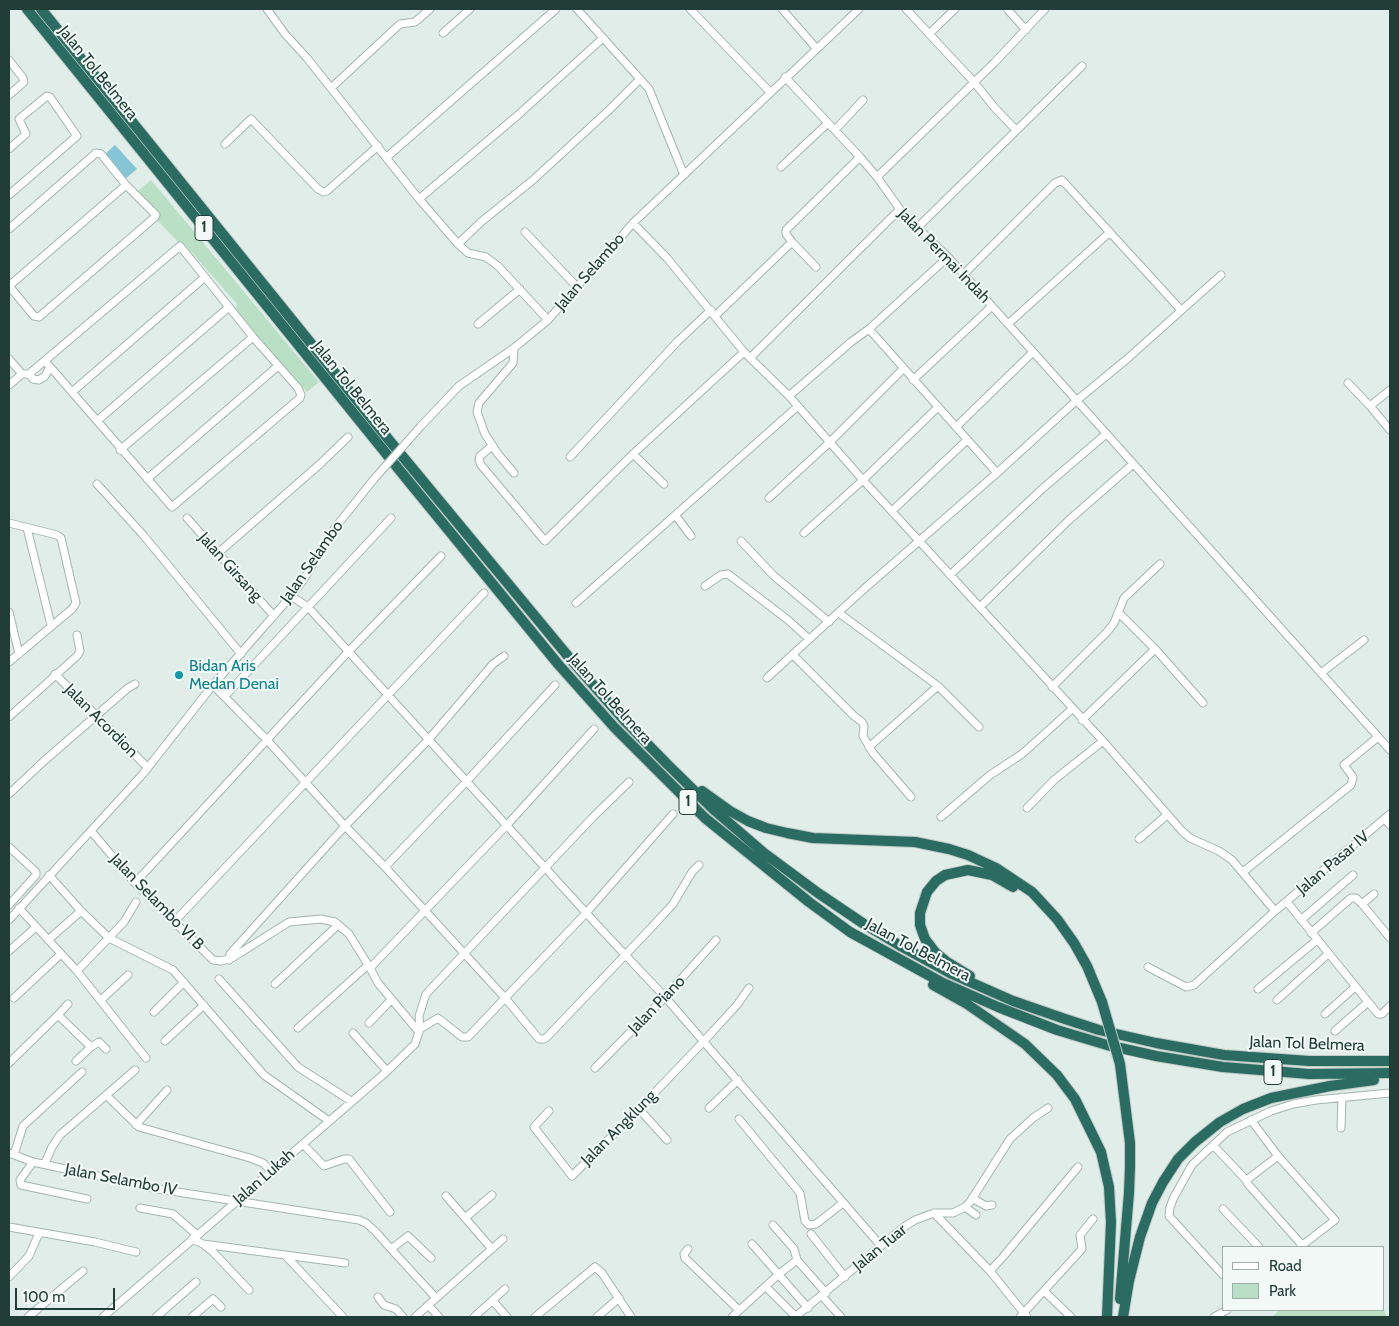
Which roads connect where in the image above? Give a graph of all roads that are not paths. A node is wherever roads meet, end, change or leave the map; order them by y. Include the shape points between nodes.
1 (27, 9) edge
2 (41, 9) edge
3 (267, 9) edge
4 (430, 9) edge
5 (470, 9) edge
6 (556, 9) edge
7 (577, 9) edge
8 (690, 9) edge
9 (782, 9) edge
10 (859, 9) edge
11 (906, 9) edge
12 (955, 9) edge
13 (1045, 9) edge
14 (1008, 10) dead end
15 (1026, 30) junction
16 (443, 33) dead end
17 (929, 34) junction
18 (603, 38) junction
19 (816, 48) junction
20 (9, 60) edge
21 (1082, 66) dead end
22 (785, 77) junction
23 (640, 79) junction
24 (974, 82) junction
25 (331, 88) junction
26 (770, 92) junction
27 (9, 95) edge
28 (863, 100) dead end
29 (828, 123) junction
30 (835, 130) junction
31 (1016, 130) junction
32 (225, 144) dead end
33 (378, 146) junction
34 (9, 149) edge
35 (387, 157) junction
36 (860, 157) junction
37 (781, 167) dead end
38 (684, 174) junction
39 (877, 177) junction
40 (126, 185) junction
41 (9, 194) edge
42 (420, 199) junction
43 (899, 210) junction
44 (633, 223) junction
45 (917, 228) junction
46 (9, 229) edge
47 (525, 232) dead end
48 (1110, 232) junction
49 (792, 242) junction
50 (458, 244) junction
51 (948, 257) junction
52 (816, 267) dead end
53 (963, 275) junction
54 (1221, 275) dead end
55 (205, 277) junction
56 (9, 286) edge
57 (577, 287) junction
58 (520, 290) junction
59 (992, 306) junction
60 (229, 307) junction
61 (1180, 310) junction
62 (713, 313) junction
63 (548, 320) junction
64 (478, 324) dead end
65 (1008, 324) junction
66 (869, 329) junction
67 (253, 337) junction
68 (514, 348) junction
69 (744, 352) junction
70 (1034, 352) junction
71 (750, 358) junction
72 (9, 359) edge
73 (47, 364) junction
74 (278, 366) junction
75 (903, 369) junction
76 (26, 374) junction
77 (912, 380) junction
78 (1348, 383) dead end
79 (9, 385) edge
80 (1390, 390) edge
81 (72, 392) junction
82 (789, 396) junction
83 (1076, 401) junction
84 (798, 406) junction
85 (1370, 406) junction
86 (938, 407) junction
87 (98, 421) junction
88 (956, 427) junction
89 (1390, 430) edge
90 (1106, 434) junction
91 (348, 437) dead end
92 (967, 440) junction
93 (830, 442) junction
94 (492, 446) junction
95 (120, 450) junction
96 (633, 454) junction
97 (570, 457) dead end
98 (1133, 464) junction
99 (514, 473) dead end
100 (997, 473) junction
101 (146, 479) junction
102 (863, 480) junction
103 (97, 484) dead end
104 (664, 484) dead end
105 (769, 498) dead end
106 (892, 510) junction
107 (676, 516) junction
108 (187, 518) dead end
109 (391, 518) dead end
110 (9, 523) edge
111 (27, 528) junction
112 (804, 534) dead end
113 (691, 536) dead end
114 (920, 540) junction
115 (741, 541) dead end
116 (218, 553) junction
117 (441, 556) dead end
118 (1160, 564) dead end
119 (950, 575) junction
120 (705, 586) dead end
121 (484, 593) dead end
122 (291, 596) junction
123 (576, 603) dead end
124 (308, 607) junction
125 (980, 607) junction
126 (9, 612) edge
127 (1118, 612) junction
128 (838, 613) junction
129 (274, 616) junction
130 (828, 622) junction
131 (51, 626) junction
132 (77, 635) dead end
133 (809, 640) junction
134 (1364, 640) dead end
135 (1155, 649) junction
136 (348, 652) junction
137 (19, 654) junction
138 (241, 654) junction
139 (793, 655) junction
140 (504, 656) dead end
141 (9, 662) edge
142 (1321, 673) junction
143 (55, 674) junction
144 (767, 678) dead end
145 (136, 684) dead end
146 (213, 685) junction
147 (555, 686) dead end
148 (938, 686) junction
149 (1052, 688) junction
150 (389, 695) junction
151 (225, 696) junction
152 (1203, 702) dead end
153 (1072, 708) junction
154 (96, 716) junction
155 (9, 717) edge
156 (1082, 720) junction
157 (979, 727) dead end
158 (594, 728) dead end
159 (1378, 737) junction
160 (429, 739) junction
161 (267, 740) junction
162 (1103, 741) junction
163 (869, 747) junction
164 (1390, 750) edge
165 (668, 764) junction
166 (148, 768) junction
167 (305, 782) junction
168 (466, 782) junction
169 (629, 782) dead end
170 (9, 794) edge
171 (911, 797) dead end
172 (1027, 808) dead end
173 (673, 814) dead end
174 (1167, 815) junction
175 (1388, 816) edge
176 (941, 817) dead end
177 (507, 825) junction
178 (1390, 825) edge
179 (345, 826) junction
180 (91, 831) junction
181 (1139, 839) dead end
182 (9, 847) edge
183 (699, 865) dead end
184 (385, 867) junction
185 (546, 868) junction
186 (1243, 872) junction
187 (49, 875) junction
188 (1353, 875) dead end
189 (135, 883) junction
190 (1374, 894) dead end
191 (10, 902) edge
192 (136, 902) dead end
193 (1287, 902) junction
194 (1362, 904) junction
195 (19, 908) junction
196 (81, 911) junction
197 (1275, 911) junction
198 (425, 912) junction
199 (586, 913) junction
200 (26, 916) junction
201 (10, 918) edge
202 (1301, 920) junction
203 (175, 921) junction
204 (338, 925) junction
205 (36, 927) junction
206 (1311, 933) junction
207 (108, 938) junction
208 (1390, 938) edge
209 (48, 940) junction
210 (716, 940) dead end
211 (1317, 940) junction
212 (872, 944) junction
213 (9, 951) edge
214 (61, 954) junction
215 (1328, 954) junction
216 (464, 955) junction
217 (625, 955) junction
218 (229, 960) junction
219 (369, 967) junction
220 (1148, 967) dead end
221 (77, 971) junction
222 (128, 975) dead end
223 (219, 979) dead end
224 (184, 982) junction
225 (275, 984) dead end
226 (1355, 987) junction
227 (749, 988) dead end
228 (1258, 989) dead end
229 (665, 997) junction
230 (14, 998) dead end
231 (506, 999) junction
232 (101, 1000) junction
233 (391, 1000) junction
234 (1278, 1000) dead end
235 (1013, 1001) junction
236 (1368, 1002) junction
237 (1099, 1003) junction
238 (68, 1004) dead end
239 (204, 1005) junction
240 (1390, 1006) edge
241 (154, 1012) dead end
242 (1325, 1014) dead end
243 (58, 1015) junction
244 (369, 1023) dead end
245 (298, 1028) dead end
246 (420, 1030) junction
247 (1335, 1031) dead end
248 (353, 1033) dead end
249 (165, 1041) dead end
250 (704, 1041) junction
251 (91, 1047) junction
252 (106, 1049) dead end
253 (146, 1058) dead end
254 (76, 1061) dead end
255 (1390, 1061) edge
256 (9, 1063) edge
257 (1117, 1064) junction
258 (595, 1068) dead end
259 (135, 1070) dead end
260 (387, 1071) junction
261 (82, 1072) dead end
262 (1390, 1073) edge
263 (1390, 1078) edge
264 (738, 1080) junction
265 (166, 1090) dead end
266 (1390, 1093) edge
267 (106, 1096) junction
268 (1342, 1097) junction
269 (351, 1102) junction
270 (708, 1108) dead end
271 (1048, 1108) dead end
272 (639, 1109) junction
273 (549, 1111) dead end
274 (739, 1119) dead end
275 (1251, 1120) junction
276 (329, 1121) junction
277 (136, 1125) junction
278 (1341, 1128) dead end
279 (667, 1140) dead end
280 (303, 1144) junction
281 (1213, 1145) junction
282 (11, 1154) edge
283 (1278, 1156) junction
284 (33, 1162) junction
285 (45, 1164) junction
286 (1078, 1167) dead end
287 (270, 1172) junction
288 (1246, 1181) junction
289 (446, 1196) dead end
290 (492, 1196) dead end
291 (972, 1198) junction
292 (87, 1199) dead end
293 (235, 1202) junction
294 (843, 1202) junction
295 (992, 1205) dead end
296 (965, 1207) junction
297 (140, 1208) dead end
298 (1223, 1209) dead end
299 (390, 1212) dead end
300 (934, 1213) junction
301 (976, 1215) dead end
302 (465, 1218) junction
303 (1093, 1218) dead end
304 (773, 1225) dead end
305 (9, 1227) edge
306 (39, 1233) junction
307 (811, 1234) dead end
308 (194, 1237) junction
309 (503, 1239) dead end
310 (203, 1244) junction
311 (752, 1244) dead end
312 (881, 1246) junction
313 (1258, 1246) edge
314 (1301, 1246) edge
315 (391, 1249) junction
316 (492, 1249) junction
317 (688, 1249) dead end
318 (136, 1252) dead end
319 (285, 1255) junction
320 (431, 1258) dead end
321 (797, 1260) junction
322 (345, 1263) dead end
323 (83, 1271) dead end
324 (990, 1271) junction
325 (779, 1274) junction
326 (1222, 1274) edge
327 (9, 1277) edge
328 (845, 1277) junction
329 (196, 1282) dead end
330 (766, 1287) junction
331 (505, 1289) dead end
332 (248, 1290) dead end
333 (1044, 1291) junction
334 (824, 1294) junction
335 (378, 1297) dead end
336 (436, 1298) junction
337 (619, 1298) junction
338 (492, 1302) junction
339 (428, 1306) junction
340 (221, 1307) dead end
341 (808, 1308) junction
342 (1226, 1313) edge
343 (736, 1315) edge
344 (1023, 1316) edge
345 (28, 1317) edge
346 (103, 1317) edge
347 (156, 1317) edge
348 (192, 1317) edge
349 (343, 1317) edge
350 (403, 1317) edge
351 (415, 1317) edge
352 (439, 1317) edge
353 (474, 1317) edge
354 (508, 1317) edge
355 (535, 1317) edge
356 (597, 1317) edge
357 (631, 1317) edge
358 (796, 1317) edge
359 (841, 1317) edge
360 (1071, 1317) edge
361 (1107, 1317) edge
362 (1113, 1317) edge
363 (1118, 1317) edge
364 (1123, 1317) edge
365 (1214, 1317) edge

1 - 212 highway, Jalan Tol Belmera / 1 via 426,503 614,727 705,818 809,902
2 - 165 highway, Jalan Tol Belmera / 1 via 572,661
3 - 25 street
4 - 25 street via 414,22 400,24
5 - 16 street
6 - 35 street
7 - 18 street
8 - 26 street
9 - 19 street
10 - 19 street, Jalan Selambo
11 - 17 street
12 - 17 street
13 - 15 street
14 - 15 street
15 - 24 street
17 - 24 street
18 - 23 street
18 - 42 street
19 - 22 street, Jalan Selambo
20 - 27 street via 24,82
21 - 31 street
22 - 26 street, Jalan Selambo
22 - 29 street, Jalan Permai Indah
23 - 38 street via 652,96
23 - 50 street via 539,174
24 - 31 street
24 - 39 street
25 - 33 street
26 - 38 street, Jalan Selambo
28 - 30 street
29 - 30 street, Jalan Permai Indah
29 - 37 street
30 - 36 street, Jalan Permai Indah
31 - 45 street
32 - 33 street via 251,119 323,192
33 - 35 street
34 - 41 street via 26,134 19,120 47,96 78,136
35 - 42 street
36 - 39 street, Jalan Permai Indah
36 - 49 street via 789,226 786,234
38 - 44 street, Jalan Selambo
39 - 43 street, Jalan Permai Indah
40 - 46 street via 96,152
40 - 56 street
40 - 56 street via 156,216 117,250 39,317 34,316
42 - 50 street
43 - 45 street, Jalan Permai Indah
43 - 71 street
44 - 57 street, Jalan Selambo
44 - 62 street
45 - 51 street, Jalan Permai Indah
47 - 57 street
48 - 53 street via 1065,181 1059,180
48 - 61 street
48 - 65 street
49 - 52 street
49 - 62 street
50 - 58 street via 468,253 489,259
51 - 53 street, Jalan Permai Indah
51 - 66 street
53 - 59 street, Jalan Permai Indah
54 - 61 street
55 - 60 street
55 - 73 street via 179,246
55 - 81 street
57 - 63 street, Jalan Selambo
58 - 63 street
58 - 64 street
59 - 65 street, Jalan Permai Indah
59 - 77 street
60 - 67 street
60 - 87 street
61 - 83 street
62 - 69 street
62 - 97 street via 677,342
63 - 68 street, Jalan Selambo
65 - 70 street, Jalan Permai Indah
66 - 75 street
66 - 82 street
67 - 74 street
67 - 95 street
68 - 94 street via 512,362 479,403 480,424
68 - 122 street, Jalan Selambo, bridge via 459,386 421,426 334,529
69 - 71 street
69 - 96 street
70 - 83 street, Jalan Permai Indah
70 - 88 street
71 - 82 street
72 - 76 street
73 - 76 street
73 - 76 street via 45,376 39,380 33,380
73 - 81 street
74 - 101 street
74 - 101 street via 301,392 300,398 172,507
75 - 77 street
75 - 93 street
76 - 79 street
77 - 86 street
78 - 85 street
80 - 85 street
81 - 87 street
82 - 84 street
83 - 90 street, Jalan Permai Indah
83 - 100 street
84 - 93 street
84 - 107 street
85 - 89 street
86 - 88 street
86 - 102 street
87 - 95 street
88 - 92 street
90 - 98 street, Jalan Permai Indah
90 - 119 street
91 - 116 street
92 - 100 street
92 - 106 street
93 - 102 street
93 - 105 street
94 - 96 street via 480,456 481,465 545,540
94 - 99 street
95 - 101 street
96 - 104 street
98 - 125 street via 1069,520
98 - 142 street, Jalan Permai Indah
100 - 114 street
102 - 106 street
102 - 112 street
103 - 138 street
106 - 114 street
107 - 113 street
107 - 123 street
108 - 116 street, Jalan Girsang
109 - 124 street
110 - 111 street
111 - 131 street
111 - 131 street via 57,535 62,540 76,603
114 - 119 street
114 - 128 street
115 - 130 street via 772,575
116 - 129 street, Jalan Girsang
117 - 136 street
118 - 127 street via 1124,598
119 - 125 street
120 - 133 street via 728,574
121 - 150 street
122 - 124 street
122 - 129 street, Jalan Selambo
124 - 136 street
124 - 151 street
125 - 149 street
126 - 137 street
127 - 135 street
127 - 149 street via 1107,632
128 - 130 street
128 - 148 street
129 - 138 street, Jalan Selambo
130 - 133 street
131 - 137 street
132 - 143 street via 79,654
133 - 139 street
134 - 142 street
135 - 152 street
135 - 156 street
136 - 150 street
136 - 161 street
137 - 141 street
138 - 146 street, Jalan Selambo
139 - 144 street
139 - 163 street via 862,722 863,736
140 - 160 street via 493,664
142 - 159 street, Jalan Permai Indah
143 - 154 street, Jalan Acordion
143 - 155 street
145 - 154 street
146 - 151 street
146 - 166 street, Jalan Selambo
147 - 168 street
148 - 157 street
148 - 163 street
149 - 153 street
150 - 160 street
150 - 167 street
151 - 161 street
153 - 156 street
153 - 176 street via 1016,758 990,775
154 - 166 street, Jalan Acordion
154 - 170 street
156 - 162 street
158 - 177 street
159 - 164 street, Jalan Permai Indah
159 - 186 street via 1344,765 1354,777 1351,785
160 - 168 street
160 - 179 street
161 - 167 street
161 - 189 street
162 - 172 street via 1054,780
162 - 174 street
163 - 171 street
165 - 235 highway, Jalan Tol Belmera / 1 via 720,815 818,893 899,945 952,974
165 - 237 highway via 730,811 766,828 813,838 915,842 958,852 996,868 1032,892 1057,918 1087,966
166 - 180 street, Jalan Selambo
167 - 179 street
167 - 203 street
168 - 177 street
168 - 184 street
169 - 185 street
173 - 199 street
174 - 181 street
174 - 186 street via 1190,838 1220,851
175 - 178 street
175 - 193 street, Jalan Pasar IV
177 - 185 street
177 - 198 street
179 - 184 street
179 - 218 street via 230,954
180 - 187 street, Jalan Selambo
180 - 189 street, Jalan Selambo VI B
182 - 191 street via 36,872
183 - 217 street via 672,904
184 - 198 street
185 - 199 street
185 - 216 street
186 - 197 street
187 - 195 street, Jalan Selambo
187 - 196 street
188 - 202 street
189 - 203 street, Jalan Selambo VI B
190 - 194 street
192 - 207 street via 129,916
193 - 197 street, Jalan Pasar IV
193 - 202 street
194 - 206 street via 1352,898
194 - 208 street
195 - 200 street
195 - 201 street, Jalan Selambo
196 - 207 street
196 - 209 street
197 - 220 street, Jalan Pasar IV via 1190,987 1186,988
198 - 216 street
198 - 219 street
199 - 217 street
199 - 231 street
200 - 201 street
200 - 205 street
202 - 206 street
203 - 218 street, Jalan Selambo VI B via 213,960
204 - 218 street via 322,919 289,922
204 - 219 street via 349,934
204 - 225 street
205 - 209 street
205 - 213 street
206 - 211 street
207 - 221 street
207 - 224 street via 173,970
209 - 214 street
210 - 229 street, Jalan Piano
211 - 215 street
211 - 228 street
212 - 262 highway, Jalan Tol Belmera / 1 via 941,982 998,1008 1107,1045 1240,1069 1309,1074
212 - 361 highway via 899,965 967,1004 1025,1044 1057,1075 1075,1099 1101,1152 1109,1187 1111,1222
214 - 221 street
214 - 230 street
215 - 226 street
215 - 234 street
216 - 231 street
216 - 246 street via 426,994 419,1016
217 - 229 street
217 - 231 street via 544,1039 539,1039
219 - 233 street
219 - 245 street
221 - 232 street
222 - 232 street
223 - 269 street via 298,1067
224 - 239 street
224 - 241 street
226 - 236 street
226 - 242 street
227 - 250 street, Jalan Angklung
229 - 250 street
229 - 258 street, Jalan Piano
231 - 246 street via 466,1038 438,1018
232 - 253 street
233 - 244 street
233 - 246 street
235 - 237 highway via 947,962 925,939 920,925 922,903 926,892 945,875 978,871 1004,880 1037,905 1069,945
235 - 255 highway, Jalan Tol Belmera / 1 via 1099,1030 1224,1055 1309,1061
236 - 240 street via 1378,1014
236 - 247 street
237 - 257 highway
238 - 243 street
239 - 249 street
239 - 276 street via 264,1076
243 - 251 street
243 - 256 street
246 - 260 street, Jalan Lukah via 415,1044
248 - 260 street
250 - 264 street
250 - 272 street, Jalan Angklung
251 - 252 street via 99,1042
251 - 254 street
257 - 362 highway via 1125,1202
257 - 363 highway via 1129,1135 1130,1167
259 - 267 street
260 - 269 street, Jalan Lukah
261 - 282 street via 24,1126
263 - 364 highway via 1271,1098 1220,1122 1195,1142 1178,1159 1152,1202 1140,1237
264 - 270 street
264 - 294 street
265 - 277 street
266 - 268 street
267 - 277 street
267 - 285 street via 60,1135
268 - 275 street via 1293,1104
268 - 278 street
269 - 276 street, Jalan Lukah
271 - 291 street via 1010,1139
272 - 273 street, Jalan Angklung via 572,1176 534,1129
272 - 279 street
274 - 294 street via 800,1193 805,1221 809,1225 816,1224
275 - 281 street via 1227,1132
275 - 283 street
276 - 280 street, Jalan Lukah
277 - 287 street via 250,1158 263,1163
280 - 287 street, Jalan Lukah
280 - 299 street via 324,1166 349,1159
281 - 288 street
281 - 326 street via 1192,1165 1168,1212 1172,1221
282 - 284 street, Jalan Selambo IV
283 - 288 street
283 - 314 street via 1334,1220
284 - 285 street, Jalan Selambo IV
284 - 292 street via 20,1180 21,1185
285 - 293 street, Jalan Selambo IV
286 - 324 street
287 - 293 street, Jalan Lukah
288 - 314 street
289 - 302 street
290 - 302 street
291 - 295 street via 986,1206
291 - 296 street
293 - 308 street, Jalan Lukah
293 - 315 street, Jalan Selambo IV via 359,1220 376,1232
294 - 312 street
296 - 300 street, Jalan Tuar via 953,1213
296 - 301 street
297 - 308 street via 173,1214
298 - 313 street
300 - 312 street, Jalan Tuar via 915,1220
300 - 324 street
302 - 316 street
303 - 333 street via 1080,1235 1082,1249
304 - 321 street via 794,1249
305 - 306 street
306 - 318 street
306 - 327 street via 30,1256
307 - 328 street
308 - 310 street
308 - 346 street, Jalan Lukah
309 - 316 street
310 - 319 street
310 - 332 street
311 - 325 street
312 - 328 street, Jalan Tuar
315 - 320 street via 408,1236
315 - 336 street, Jalan Selambo IV
316 - 336 street
317 - 343 street via 685,1258
319 - 322 street
319 - 349 street
321 - 325 street
321 - 334 street
323 - 345 street
324 - 344 street
325 - 330 street
325 - 341 street
328 - 334 street, Jalan Tuar
329 - 347 street
330 - 343 street
330 - 358 street
331 - 338 street
333 - 344 street
333 - 360 street
334 - 341 street, Jalan Tuar
334 - 359 street
335 - 350 street
336 - 339 street
337 - 355 street via 595,1267
337 - 356 street
337 - 357 street
338 - 353 street
338 - 354 street
339 - 351 street
339 - 352 street
340 - 348 street via 213,1299
341 - 358 street, Jalan Tuar
342 - 365 street

